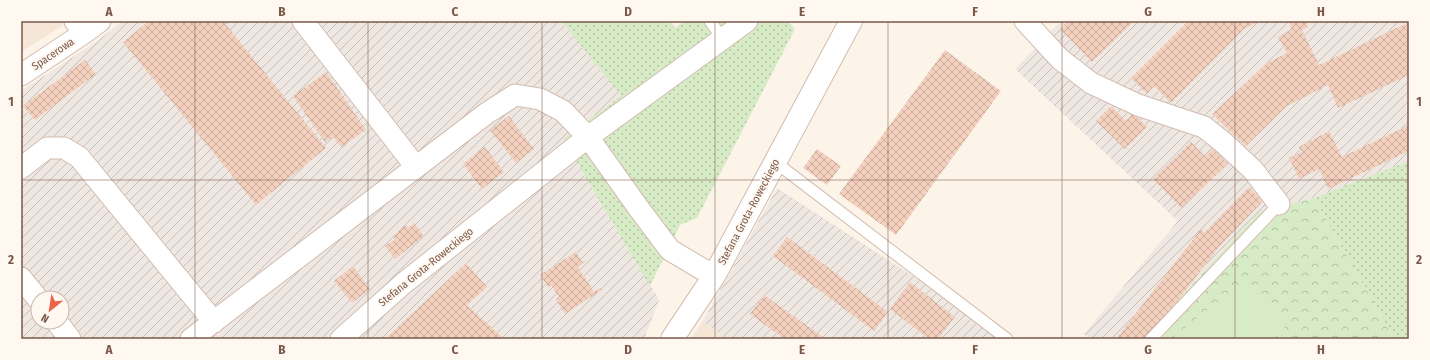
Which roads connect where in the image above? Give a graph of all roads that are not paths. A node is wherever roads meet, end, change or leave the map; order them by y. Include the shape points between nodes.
1 (303, 21) edge
2 (710, 21) edge
3 (747, 21) edge
4 (851, 21) edge
5 (1025, 21) edge
6 (86, 25) edge
7 (723, 39) junction
8 (21, 75) edge
9 (588, 137) junction
10 (775, 162) junction
11 (416, 167) junction
12 (21, 168) edge
13 (1279, 204) joint
14 (714, 276) junction
15 (21, 278) edge
16 (31, 290) edge
17 (214, 322) junction
18 (63, 330) edge
19 (70, 339) edge
20 (191, 339) edge
21 (341, 339) edge
22 (672, 339) edge
23 (1007, 339) edge
24 (1151, 339) edge

1 - 11 street
2 - 7 lane
3 - 7 street, Stefana Grota-Roweckiego
4 - 10 street, Stefana Grota-Roweckiego
5 - 13 street via 1060,60 1091,83 1138,105 1204,127 1253,170
6 - 8 street, Spacerowa
7 - 9 street, Stefana Grota-Roweckiego
9 - 11 street, Stefana Grota-Roweckiego via 563,111 540,99 515,95
9 - 14 street, Stefana Grota-Roweckiego via 670,250
9 - 21 street, Stefana Grota-Roweckiego via 404,284
10 - 14 street, Stefana Grota-Roweckiego
10 - 23 lane
11 - 17 street, Stefana Grota-Roweckiego
12 - 17 street via 47,148 64,148 79,156
13 - 24 lane
14 - 22 street
15 - 16 street
17 - 20 street, Stefana Grota-Roweckiego
18 - 19 street

